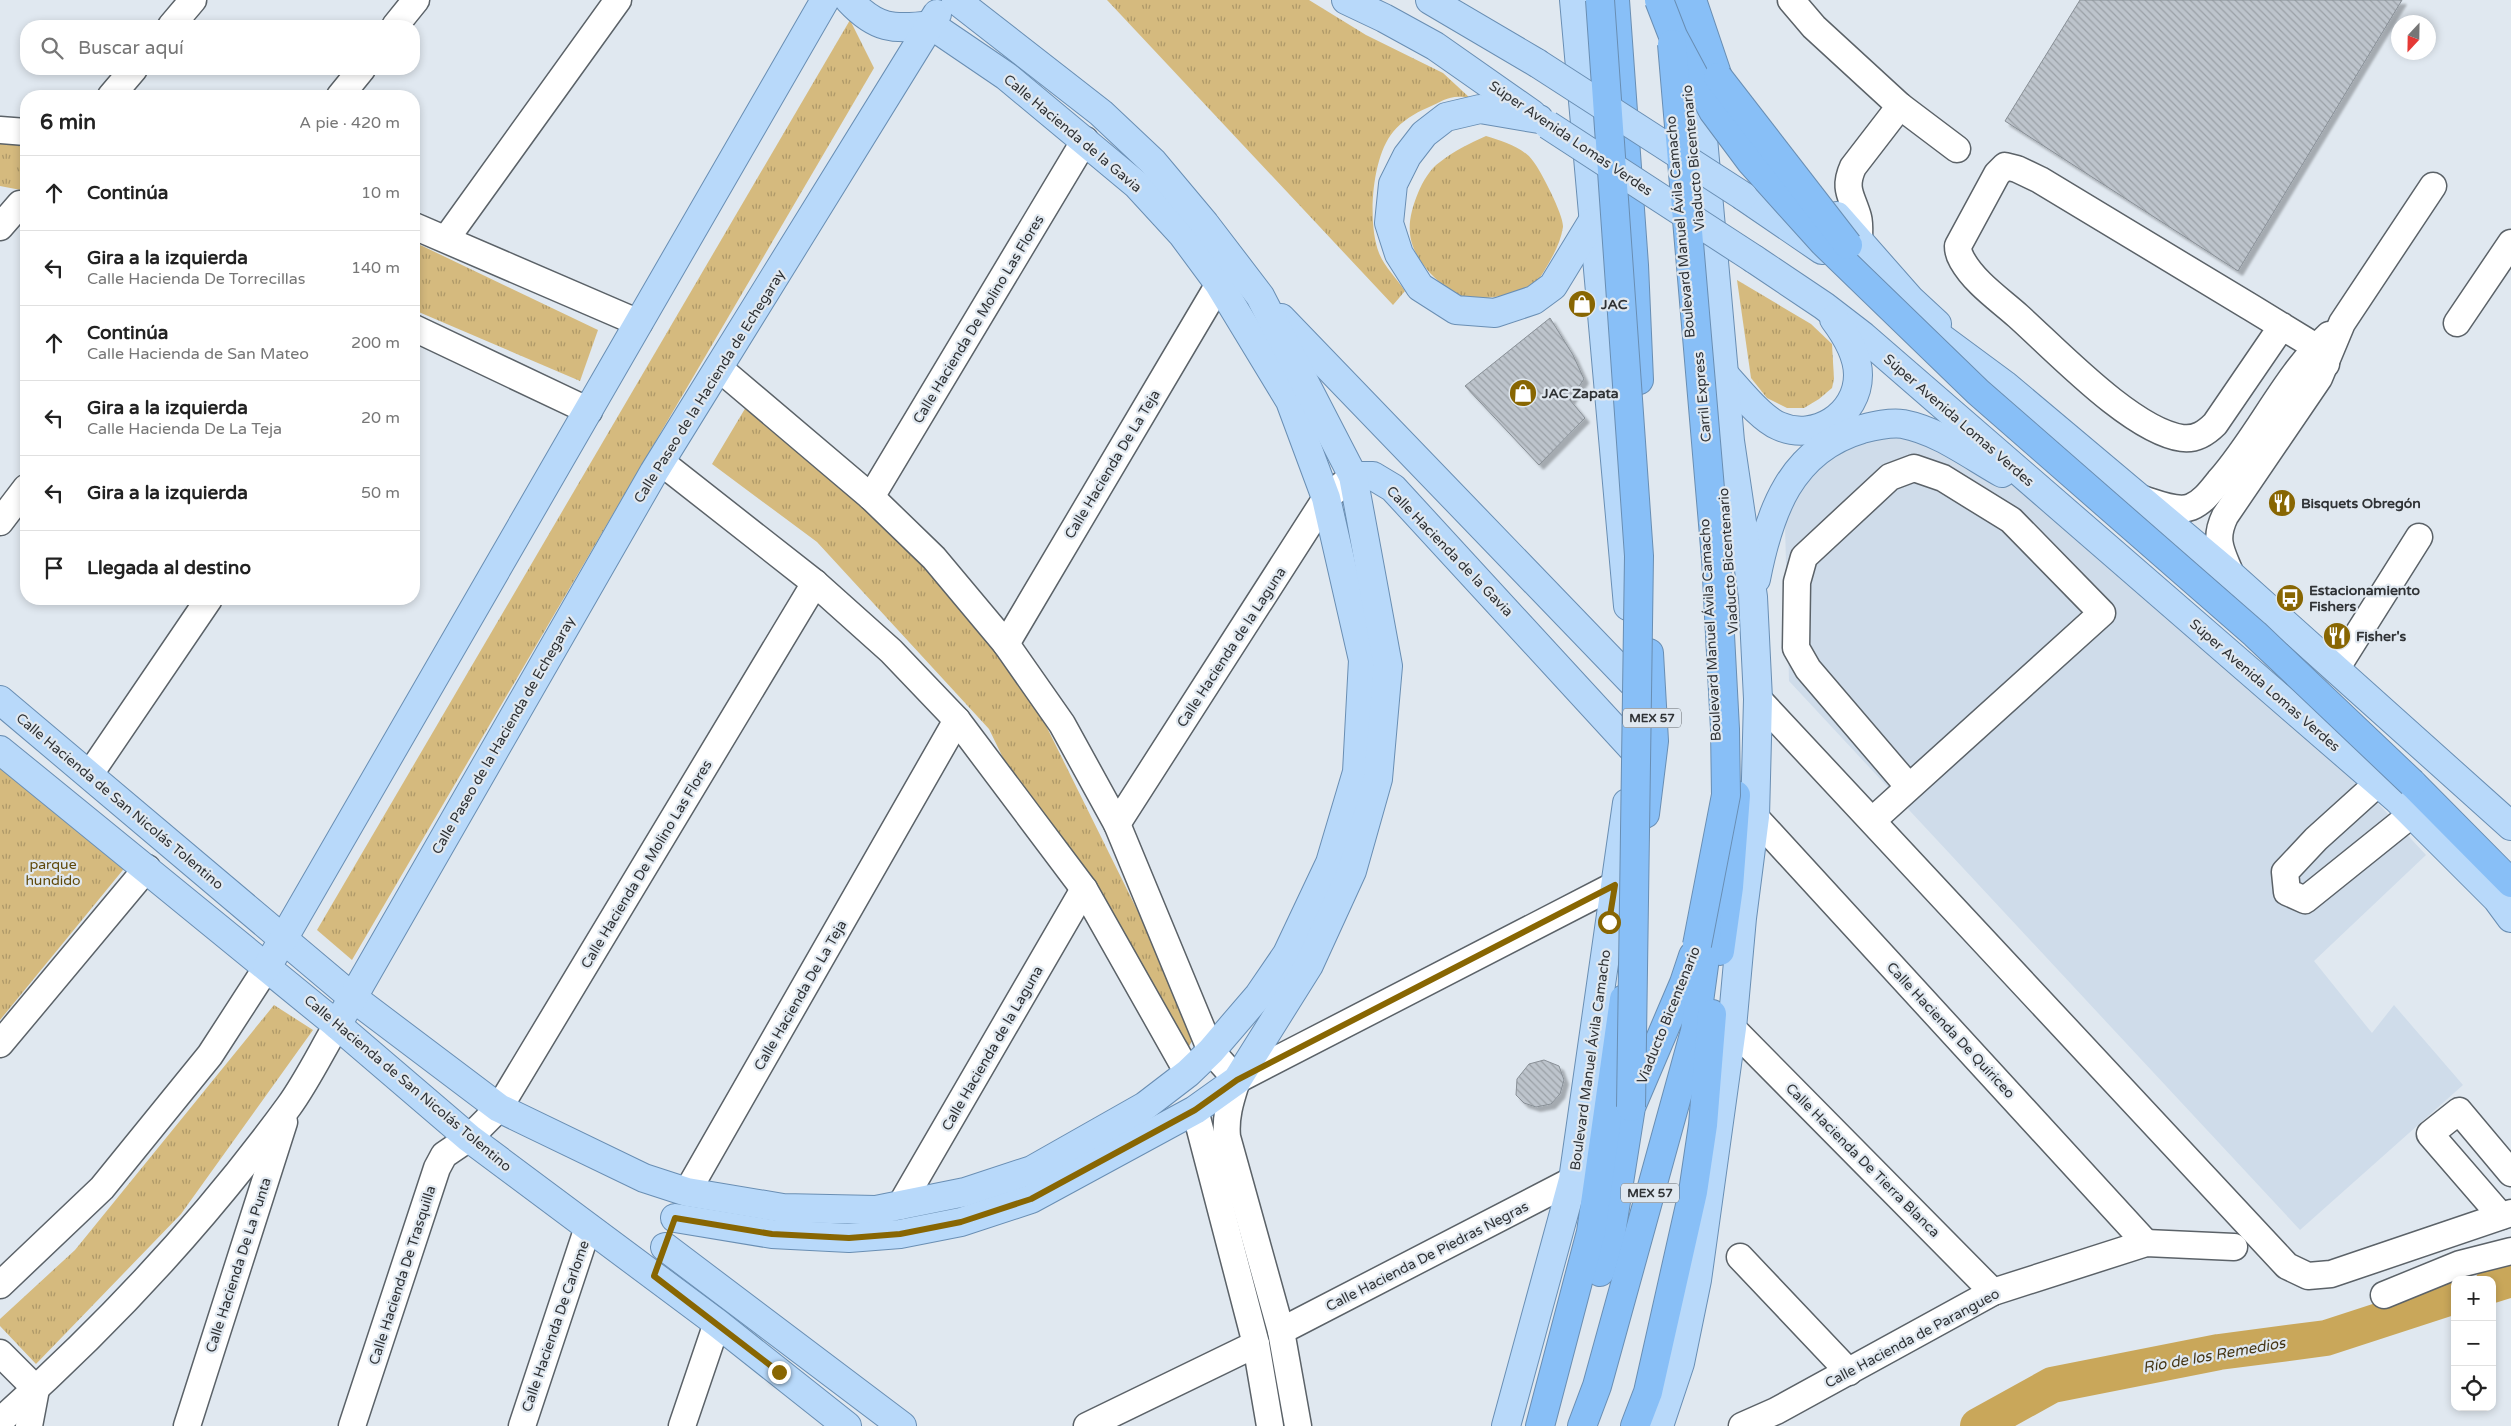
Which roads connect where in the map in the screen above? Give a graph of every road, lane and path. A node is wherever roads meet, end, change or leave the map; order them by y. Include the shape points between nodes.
1 (193, 0) edge
2 (416, 0) edge
3 (618, 0) edge
4 (825, 0) edge
5 (848, 0) edge
6 (944, 0) edge
7 (956, 0) edge
8 (1346, 0) edge
9 (1430, 0) edge
10 (1561, 0) edge
11 (1600, 0) edge
12 (1615, 0) edge
13 (1659, 0) edge
14 (1668, 0) edge
15 (1681, 0) edge
16 (1692, 0) edge
17 (1698, 0) edge
18 (1791, 0) edge
19 (1575, 11) edge
20 (176, 20) edge
21 (400, 20) edge
22 (931, 25) junction
23 (129, 75) edge
24 (357, 75) edge
25 (116, 90) edge
26 (345, 90) edge
27 (1900, 106) junction
28 (1544, 122) junction
29 (0, 130) edge
30 (20, 132) edge
31 (1085, 140) junction
32 (1957, 149) dead end
33 (2433, 186) dead end
34 (15, 203) edge
35 (1592, 222) junction
36 (0, 227) edge
37 (420, 228) edge
38 (446, 239) junction
39 (1859, 241) junction
40 (2511, 243) edge
41 (1219, 284) junction
42 (1260, 296) junction
43 (1824, 306) junction
44 (1235, 309) junction
45 (639, 323) junction
46 (2458, 323) dead end
47 (2282, 326) junction
48 (420, 331) edge
49 (2321, 355) junction
50 (2257, 363) junction
51 (720, 369) junction
52 (1723, 373) junction
53 (2005, 385) junction
54 (588, 412) junction
55 (2253, 456) junction
56 (661, 462) junction
57 (1353, 476) junction
58 (20, 496) edge
59 (871, 498) junction
60 (1326, 498) junction
61 (2139, 498) junction
62 (2054, 503) junction
63 (0, 522) edge
64 (2420, 537) dead end
65 (2231, 575) junction
66 (815, 583) junction
67 (1753, 598) junction
68 (205, 605) edge
69 (1006, 644) junction
70 (2336, 668) junction
71 (1634, 684) junction
72 (1758, 699) junction
73 (0, 700) edge
74 (957, 720) junction
75 (0, 750) edge
76 (1634, 750) junction
77 (90, 774) junction
78 (2415, 775) junction
79 (2378, 783) junction
80 (1909, 787) junction
81 (1731, 797) junction
82 (2412, 814) junction
83 (1756, 817) junction
84 (1873, 820) junction
85 (1118, 824) junction
86 (2511, 826) edge
87 (2511, 856) edge
88 (147, 868) junction
89 (2511, 883) edge
90 (1615, 885) junction
91 (1084, 889) junction
92 (2511, 918) edge
93 (284, 940) junction
94 (267, 967) junction
95 (352, 998) junction
96 (337, 1025) junction
97 (1732, 1028) junction
98 (0, 1044) edge
99 (1211, 1051) junction
100 (1188, 1073) junction
101 (1237, 1080) junction
102 (289, 1105) junction
103 (1145, 1106) junction
104 (1631, 1107) junction
105 (499, 1108) junction
106 (1195, 1110) junction
107 (1159, 1130) junction
108 (469, 1138) junction
109 (2511, 1173) edge
110 (1573, 1180) junction
111 (687, 1192) junction
112 (900, 1206) junction
113 (2506, 1215) edge
114 (675, 1218) junction
115 (588, 1227) junction
116 (2146, 1243) junction
117 (665, 1247) junction
118 (2234, 1247) dead end
119 (2511, 1251) edge
120 (1740, 1257) dead end
121 (654, 1276) junction
122 (0, 1285) edge
123 (1993, 1292) junction
124 (2384, 1295) dead end
125 (717, 1323) junction
126 (1281, 1331) junction
127 (1256, 1344) junction
128 (0, 1353) edge
129 (1849, 1372) junction
130 (36, 1389) junction
131 (0, 1421) edge
132 (843, 1425) edge
133 (29, 1426) edge
134 (188, 1426) edge
135 (352, 1426) edge
136 (522, 1426) edge
137 (682, 1426) edge
138 (902, 1426) edge
139 (1087, 1426) edge
140 (1270, 1426) edge
141 (1298, 1426) edge
142 (1506, 1426) edge
143 (1540, 1426) edge
144 (1559, 1426) edge
145 (1582, 1426) edge
146 (1635, 1426) edge
147 (1659, 1426) edge
148 (1742, 1426) edge

1 - 20 street
2 - 21 street
3 - 38 street
4 - 45 main road
5 - 22 main road via 862,14 888,27 904,29
6 - 22 main road, Calle Paseo de la Hacienda de Echegaray
7 - 42 main road, Calle Hacienda de la Gavia via 1101,113 1152,162
8 - 28 main road, Súper Avenida Lomas Verdes via 1435,46
9 - 53 main road, bridge via 1537,63 1798,232
10 - 19 street
11 - 104 highway, Viaducto Bicentenario, bridge via 1639,556
12 - 143 highway, Boulevard Manuel Ávila Camacho / MEX 57 via 1634,265 1642,535 1654,741 1626,984 1591,1232
13 - 78 highway, bridge via 1672,36 1713,111 1752,162 1823,242 1978,392
13 - 145 highway, Boulevard Manuel Ávila Camacho / MEX 57 via 1685,267 1717,722 1705,958 1695,1031 1597,1386
14 - 81 highway, Carril Express, bridge via 1716,559
15 - 81 highway, Viaducto Bicentenario, bridge via 1734,655
16 - 52 main road
16 - 78 highway, bridge via 1718,77 1872,276 2110,494 2343,697
17 - 39 main road via 1725,66 1741,93
18 - 27 street via 1814,27
19 - 35 main road, Boulevard Manuel Ávila Camacho
22 - 31 main road, Calle Hacienda de la Gavia via 1006,76
22 - 51 main road, Calle Paseo de la Hacienda de Echegaray
23 - 25 street
24 - 26 street
27 - 32 street
27 - 39 street via 1848,177 1847,189 1859,218
28 - 35 main road via 1480,109 1446,117 1424,134 1407,156 1393,184 1389,223 1399,254 1420,287 1456,310 1495,313 1534,300 1553,286
28 - 43 main road, Súper Avenida Lomas Verdes, bridge
29 - 30 street
31 - 41 main road, Calle Hacienda de la Gavia via 1137,184 1182,234
31 - 59 street, Calle Hacienda De Molino Las Flores
33 - 49 street
34 - 36 street
35 - 71 main road, Boulevard Manuel Ávila Camacho via 1616,456
37 - 38 street
38 - 45 street
39 - 53 main road via 1910,299
40 - 46 street
41 - 44 main road, Calle Hacienda de la Gavia
41 - 69 street, Calle Hacienda De La Teja
42 - 44 street
42 - 57 main road, Calle Hacienda de la Gavia
42 - 71 main road, Calle Hacienda de la Gavia
43 - 52 main road via 1852,349 1858,375 1854,397 1837,419 1808,430 1778,426 1768,420
43 - 62 main road, Súper Avenida Lomas Verdes via 1863,336
44 - 60 main road, Calle Hacienda de la Gavia via 1290,401
45 - 54 main road
47 - 49 street
47 - 50 street
47 - 50 street via 2017,169 2005,166 1997,174 1961,238 1958,254 1978,282 2085,378 2160,432 2182,438 2206,433
48 - 54 street
49 - 55 street via 2297,372
50 - 55 street
51 - 56 main road, Calle Paseo de la Hacienda de Echegaray
51 - 59 street
52 - 67 main road
53 - 61 main road
54 - 93 main road
55 - 61 street via 2190,508 2175,508
55 - 65 street via 2219,529 2218,544
56 - 66 street
56 - 95 main road, Calle Paseo de la Hacienda de Echegaray
57 - 60 street, Calle Hacienda de la Laguna
57 - 76 main road, Calle Hacienda de la Gavia via 1373,476 1393,488
57 - 101 main road via 1388,666 1378,779 1352,871 1312,956
58 - 63 street
59 - 69 street via 934,558
60 - 85 street, Calle Hacienda de la Laguna
60 - 99 main road, Calle Hacienda de la Gavia via 1363,660 1357,772 1330,862 1288,954 1259,995
61 - 65 main road
62 - 67 main road via 1933,433 1902,424 1874,426 1846,434 1808,459 1777,503 1763,543
62 - 79 main road, Súper Avenida Lomas Verdes
64 - 70 street
65 - 70 main road
66 - 74 street via 891,651
66 - 105 street, Calle Hacienda De Molino Las Flores
67 - 72 main road
68 - 77 street
69 - 85 street via 1062,724
70 - 86 main road
71 - 76 main road, Boulevard Manuel Ávila Camacho
72 - 83 main road
72 - 84 street
73 - 77 main road, Calle Hacienda de San Nicolás Tolentino
74 - 91 street
74 - 111 street, Calle Hacienda De La Teja
75 - 88 main road, Calle Hacienda de San Nicolás Tolentino
76 - 90 main road, Boulevard Manuel Ávila Camacho
77 - 93 main road, Calle Hacienda de San Nicolás Tolentino
78 - 87 highway
78 - 89 highway
79 - 82 main road, Súper Avenida Lomas Verdes
79 - 82 street via 2285,872 2287,892 2306,900
80 - 80 street via 2102,613 2011,520 1943,478 1914,468 1890,477 1804,557 1797,582 1796,648 1808,669
80 - 84 street
81 - 104 highway, Viaducto Bicentenario, bridge via 1684,983
81 - 146 highway via 1729,887 1715,982 1703,1125 1693,1192 1648,1392
82 - 92 main road, Súper Avenida Lomas Verdes via 2497,899
83 - 97 main road
83 - 116 street, Calle Hacienda De Quiriceo
84 - 113 street via 2287,1266 2308,1276 2331,1274
85 - 99 street
88 - 94 main road, Calle Hacienda de San Nicolás Tolentino
88 - 98 street
90 - 101 street
90 - 110 main road, Boulevard Manuel Ávila Camacho
91 - 100 street
91 - 112 street, Calle Hacienda de la Laguna
93 - 94 main road
93 - 95 main road, Calle Hacienda de San Nicolás Tolentino
94 - 96 main road, Calle Hacienda de San Nicolás Tolentino
94 - 122 street via 210,1056 102,1188
95 - 96 main road, Calle Paseo de la Hacienda de Echegaray
95 - 105 main road, Calle Hacienda de San Nicolás Tolentino
96 - 102 street, Calle Paseo de la Hacienda de Echegaray
96 - 108 main road, Calle Hacienda de San Nicolás Tolentino
97 - 123 street, Calle Hacienda De Tierra Blanca
97 - 147 main road via 1697,1280 1680,1363
99 - 100 main road, Calle Hacienda de la Gavia
99 - 101 street
100 - 103 main road, Calle Hacienda de la Gavia
101 - 106 main road
101 - 126 street via 1228,1107 1227,1137
102 - 130 street, Calle Paseo de la Hacienda de Echegaray via 183,1240
102 - 134 street, Calle Hacienda De La Punta
103 - 107 street
103 - 112 main road, Calle Hacienda de San Nicolás Tolentino via 1032,1170 965,1192
104 - 144 highway, Viaducto Bicentenario via 1610,1233
105 - 108 street, Calle Hacienda De Molino Las Flores
105 - 111 main road, Calle Hacienda de San Nicolás Tolentino via 644,1178
106 - 107 main road
106 - 127 street
107 - 114 main road via 1031,1199 961,1222 900,1234 849,1238 772,1234
108 - 115 main road, Calle Hacienda de San Nicolás Tolentino
108 - 135 street, Calle Hacienda De Trasquilla via 444,1155 436,1168
109 - 113 street via 2458,1111 2430,1134
110 - 126 street, Calle Hacienda De Piedras Negras
110 - 142 main road, Boulevard Manuel Ávila Camacho
111 - 112 main road, Calle Hacienda de San Nicolás Tolentino via 783,1208 876,1210
111 - 114 main road, Calle Hacienda De La Teja
114 - 117 main road, Calle Hacienda De La Teja
115 - 121 main road, Calle Hacienda de San Nicolás Tolentino
115 - 136 street, Calle Hacienda De Carlome
116 - 118 street, Calle Hacienda de Parangueo
116 - 123 street, Calle Hacienda de Parangueo
117 - 121 main road, Calle Hacienda De La Teja
117 - 138 main road
119 - 124 street via 2460,1264
120 - 129 street
121 - 125 main road, Calle Hacienda de San Nicolás Tolentino
123 - 129 street, Calle Hacienda de Parangueo
125 - 132 main road, Calle Hacienda de San Nicolás Tolentino
125 - 137 street
126 - 141 street
127 - 139 street
127 - 140 street
128 - 130 street
129 - 148 street, Calle Hacienda de Parangueo
130 - 131 street, Calle Paseo de la Hacienda de Echegaray
130 - 133 street

